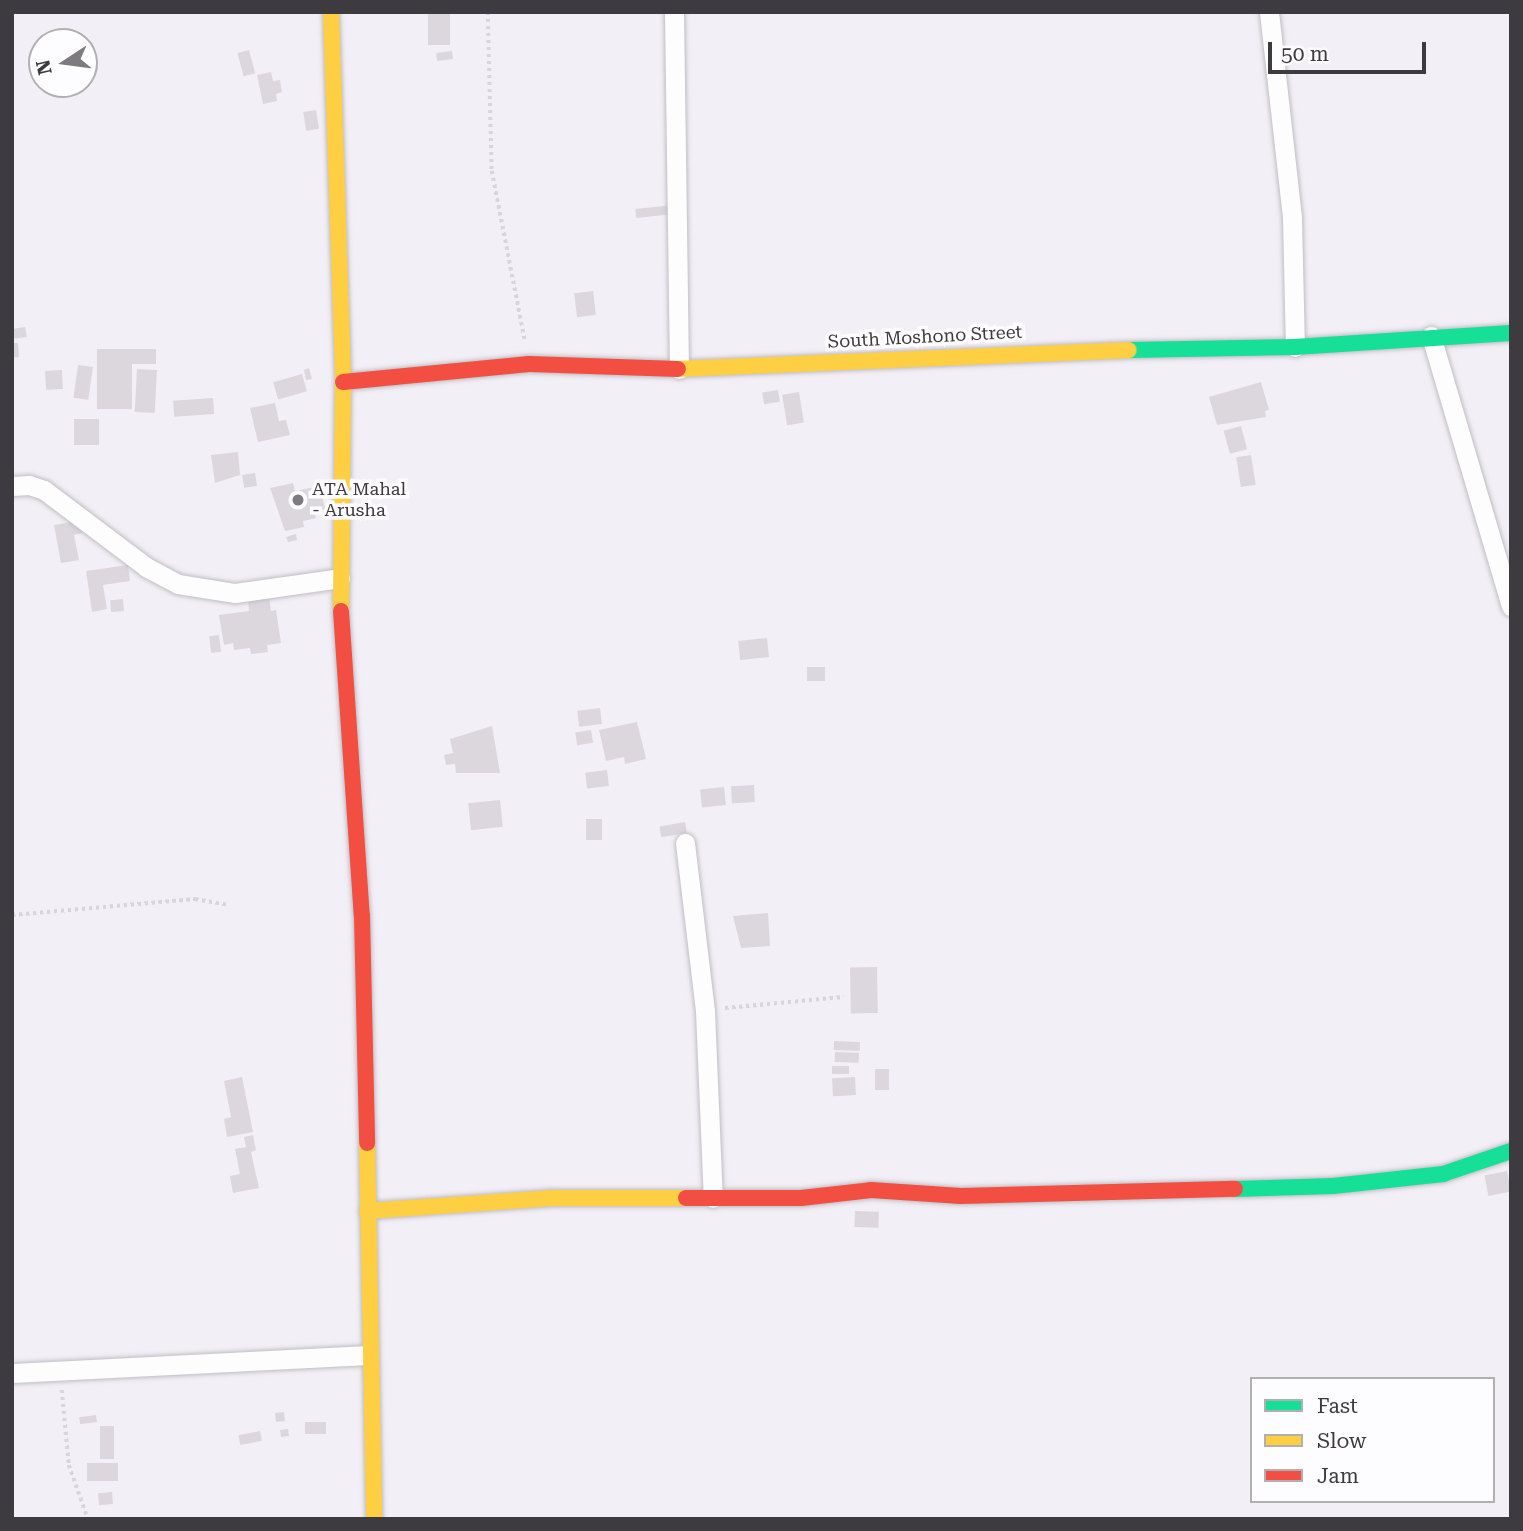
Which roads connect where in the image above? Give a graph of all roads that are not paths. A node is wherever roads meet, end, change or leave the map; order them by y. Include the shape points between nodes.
1 (331, 12) edge
2 (674, 12) edge
3 (1269, 12) edge
4 (1511, 333) edge
5 (1431, 336) junction
6 (1294, 346) junction
7 (679, 369) junction
8 (343, 382) junction
9 (12, 486) edge
10 (340, 578) junction
11 (1511, 606) edge
12 (685, 843) dead end
13 (1511, 1152) edge
14 (713, 1198) junction
15 (368, 1211) junction
16 (369, 1355) junction
17 (12, 1373) edge
18 (374, 1519) edge

1 - 8 street
2 - 7 street
3 - 6 street via 1292,218
4 - 5 street, South Moshono Street
5 - 6 street, South Moshono Street
5 - 11 street
6 - 7 street, South Moshono Street via 1003,352
7 - 8 street, South Moshono Street via 529,364
8 - 10 street
9 - 10 street via 44,490 146,567 178,584 235,593
10 - 15 street via 344,694 362,916
12 - 14 street via 705,1011
13 - 14 street via 1443,1174 1358,1184 951,1196 871,1190 801,1198
14 - 15 street via 468,1201
15 - 16 street
16 - 17 street
16 - 18 street

